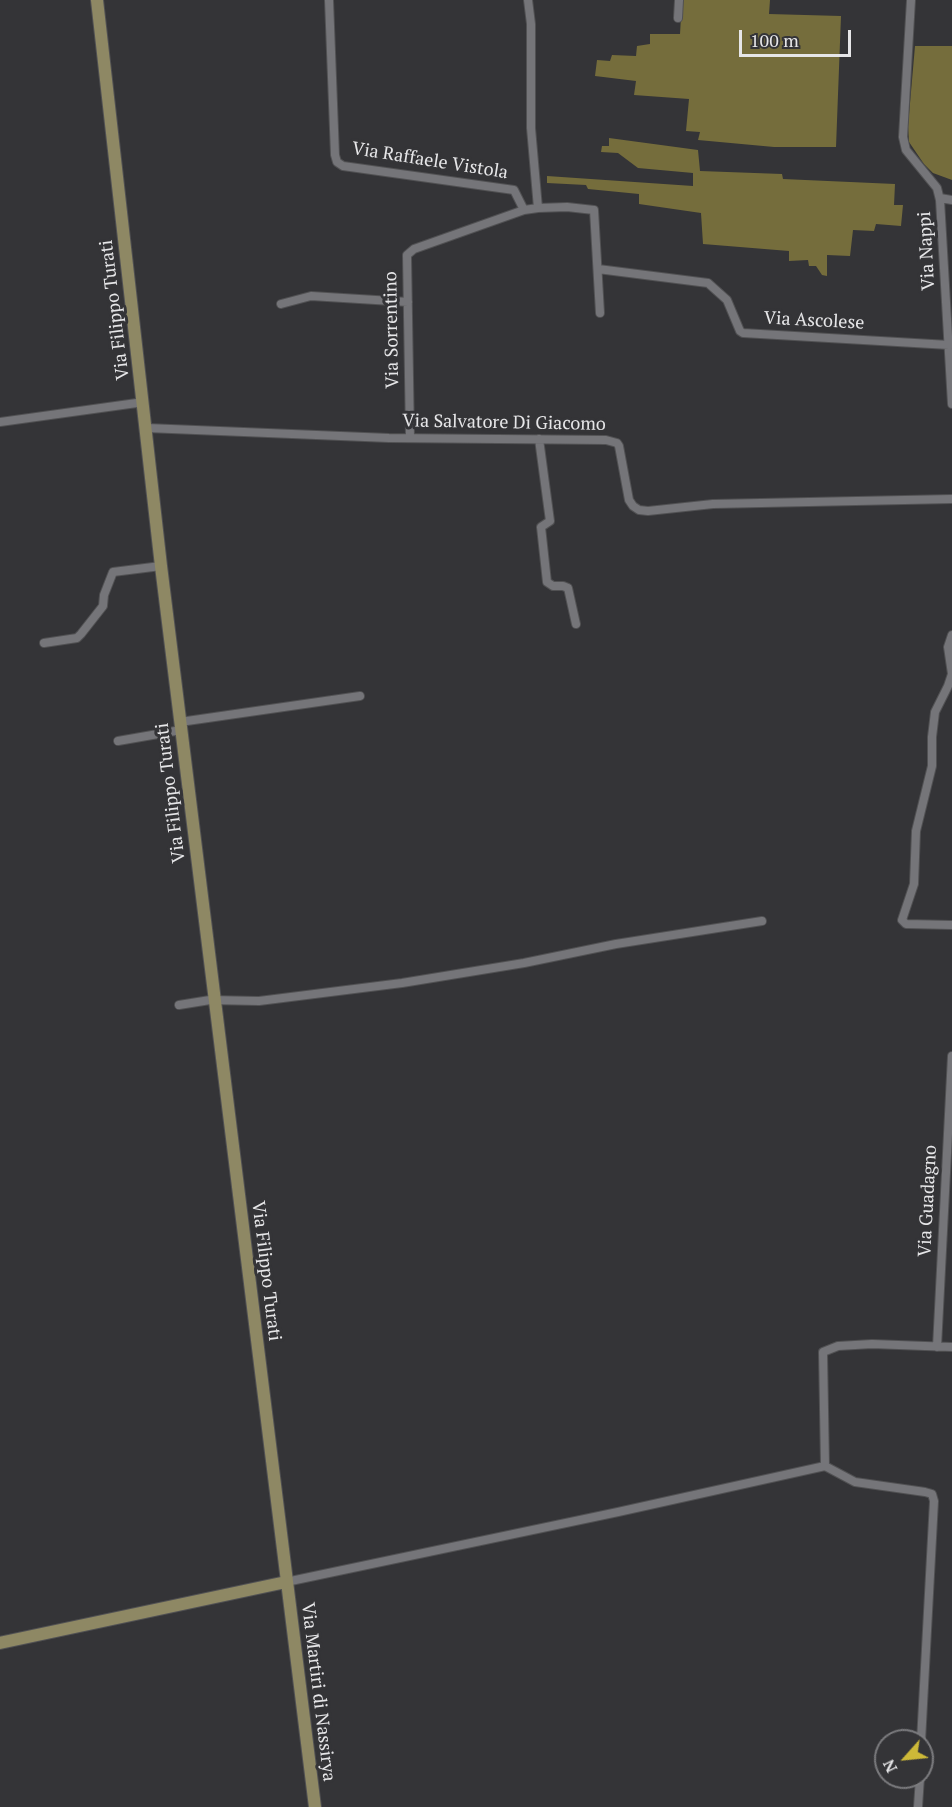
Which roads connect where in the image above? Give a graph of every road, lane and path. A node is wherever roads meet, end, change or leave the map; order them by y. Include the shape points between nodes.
1 (98, 0) edge
2 (329, 0) edge
3 (528, 0) edge
4 (679, 0) edge
5 (911, 0) edge
6 (678, 18) dead end
7 (940, 198) junction
8 (952, 200) edge
9 (538, 208) junction
10 (524, 210) junction
11 (598, 269) junction
12 (408, 302) junction
13 (281, 304) dead end
14 (600, 313) dead end
15 (949, 345) junction
16 (144, 402) junction
17 (952, 404) edge
18 (0, 422) edge
19 (147, 428) junction
20 (410, 438) junction
21 (539, 439) junction
22 (952, 499) edge
23 (161, 566) junction
24 (576, 624) dead end
25 (952, 635) edge
26 (44, 643) dead end
27 (360, 696) dead end
28 (181, 726) junction
29 (118, 741) dead end
30 (762, 921) dead end
31 (952, 925) edge
32 (214, 1000) junction
33 (179, 1005) dead end
34 (952, 1056) edge
35 (938, 1347) junction
36 (952, 1347) edge
37 (825, 1466) junction
38 (286, 1582) junction
39 (0, 1643) edge
40 (922, 1729) edge
41 (919, 1789) edge
42 (315, 1807) edge
43 (918, 1807) edge

1 - 16 street, Via Filippo Turati
2 - 10 street, Via Raffaele Vistola via 337,162 343,166 514,190
3 - 9 street via 531,128
4 - 6 street
5 - 7 street, Via Nappi via 903,137 906,150 937,188
7 - 8 street
7 - 15 street, Via Nappi
9 - 10 street, Via Sorrentino
9 - 11 street, Via Sorrentino via 594,210
10 - 12 street, Via Sorrentino via 409,252
11 - 14 street, Via Sorrentino
11 - 15 street, Via Ascolese via 708,283 727,300 743,333
12 - 13 street via 311,296
12 - 20 street, Via Sorrentino
15 - 17 street, Via Nappi
16 - 18 street
16 - 19 street, Via Filippo Turati
19 - 20 street, Via Salvatore Di Giacomo
19 - 23 street, Via Filippo Turati
20 - 21 street, Via Salvatore Di Giacomo
21 - 22 street, Via Salvatore Di Giacomo via 617,443 629,500 639,510 713,504
21 - 24 street via 550,521 541,527 547,582 568,588
23 - 26 street via 113,572 103,606 81,634
23 - 28 street, Via Filippo Turati
25 - 31 street via 948,647 952,674 935,712 932,766 916,831 914,884 902,920 906,924
27 - 28 street
28 - 29 street
28 - 32 street, Via Filippo Turati
30 - 32 street via 402,983 259,1001
32 - 33 street
32 - 38 street, Via Filippo Turati
34 - 35 street, Via Guadagno
35 - 36 street
35 - 37 street via 872,1344 838,1346 823,1352
37 - 38 street
37 - 40 street via 855,1482 932,1494
38 - 39 street
38 - 42 street, Via Martiri di Nassirya
41 - 43 street

